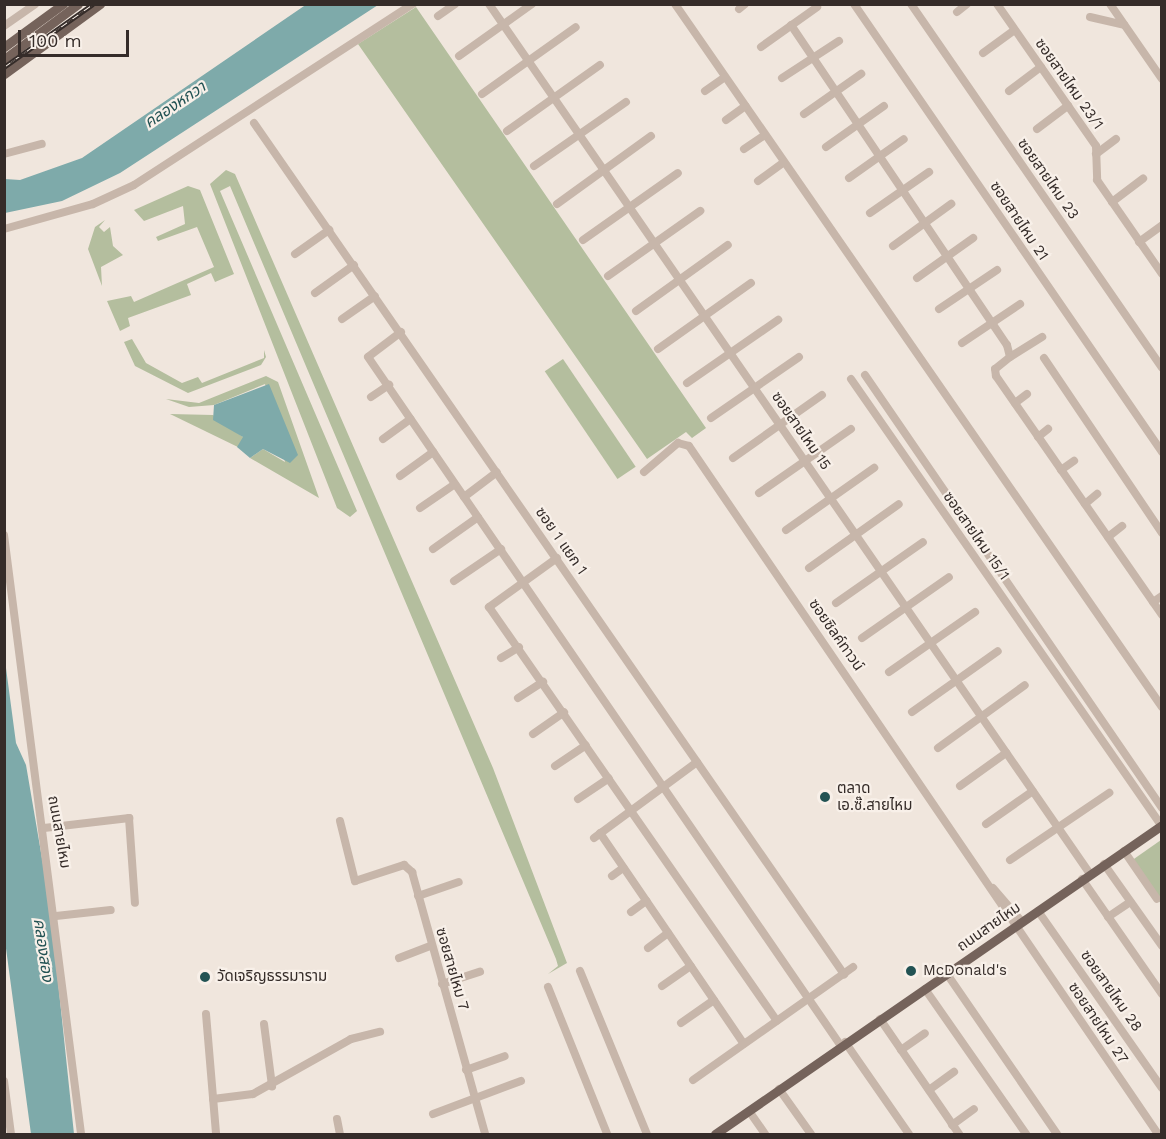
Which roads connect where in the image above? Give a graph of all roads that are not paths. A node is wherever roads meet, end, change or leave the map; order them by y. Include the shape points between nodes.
1 (35, 4) edge
2 (63, 4) edge
3 (78, 4) edge
4 (100, 4) edge
5 (413, 4) edge
6 (454, 4) edge
7 (489, 4) edge
8 (532, 4) edge
9 (675, 4) edge
10 (854, 4) edge
11 (911, 4) edge
12 (967, 4) edge
13 (998, 4) edge
14 (1110, 4) edge
15 (817, 7) dead end
16 (957, 12) dead end
17 (438, 16) dead end
18 (1090, 17) dead end
19 (503, 25) junction
20 (1124, 25) junction
21 (4, 26) edge
22 (791, 26) junction
23 (576, 27) dead end
24 (1015, 30) junction
25 (839, 40) dead end
26 (4, 47) edge
27 (761, 47) dead end
28 (983, 53) dead end
29 (459, 56) dead end
30 (813, 58) junction
31 (4, 59) edge
32 (528, 61) junction
33 (600, 65) dead end
34 (1041, 67) junction
35 (4, 74) edge
36 (861, 74) dead end
37 (725, 77) junction
38 (782, 78) dead end
39 (1161, 79) edge
40 (705, 91) dead end
41 (1009, 91) dead end
42 (836, 92) junction
43 (482, 94) dead end
44 (553, 96) junction
45 (626, 102) dead end
46 (745, 106) junction
47 (884, 106) dead end
48 (1068, 106) junction
49 (804, 114) dead end
50 (726, 120) dead end
51 (254, 123) dead end
52 (858, 124) junction
53 (1038, 129) dead end
54 (507, 130) dead end
55 (579, 134) junction
56 (765, 135) junction
57 (651, 136) dead end
58 (904, 139) dead end
59 (1116, 139) dead end
60 (42, 144) dead end
61 (826, 147) dead end
62 (744, 149) dead end
63 (4, 154) edge
64 (1096, 154) junction
65 (881, 157) junction
66 (783, 163) junction
67 (534, 166) dead end
68 (604, 170) junction
69 (929, 172) dead end
70 (678, 173) dead end
71 (849, 178) dead end
72 (1143, 179) dead end
73 (758, 181) dead end
74 (904, 190) junction
75 (1112, 202) junction
76 (557, 204) dead end
77 (951, 204) dead end
78 (629, 207) junction
79 (700, 211) dead end
80 (870, 213) dead end
81 (924, 223) junction
82 (1161, 225) edge
83 (4, 229) edge
84 (329, 230) junction
85 (973, 238) dead end
86 (583, 240) dead end
87 (1139, 242) junction
88 (654, 243) junction
89 (728, 245) dead end
90 (893, 246) dead end
91 (295, 254) dead end
92 (946, 256) junction
93 (354, 265) junction
94 (997, 270) dead end
95 (1161, 274) edge
96 (608, 276) dead end
97 (917, 278) dead end
98 (680, 280) junction
99 (751, 283) dead end
100 (969, 289) junction
101 (315, 293) dead end
102 (375, 296) junction
103 (1020, 304) dead end
104 (939, 309) dead end
105 (636, 311) dead end
106 (704, 316) junction
107 (342, 319) dead end
108 (778, 320) dead end
109 (992, 323) junction
110 (401, 332) junction
111 (1042, 337) dead end
112 (962, 343) dead end
113 (658, 349) dead end
114 (729, 352) junction
115 (799, 357) dead end
116 (1010, 357) junction
117 (1044, 358) dead end
118 (1161, 368) edge
119 (865, 375) dead end
120 (851, 379) dead end
121 (687, 383) dead end
122 (389, 385) junction
123 (754, 388) junction
124 (822, 394) dead end
125 (1027, 394) dead end
126 (371, 397) dead end
127 (1015, 403) junction
128 (711, 418) dead end
129 (411, 419) junction
130 (780, 425) junction
131 (851, 429) dead end
132 (1048, 429) dead end
133 (1038, 437) junction
134 (383, 438) dead end
135 (433, 452) junction
136 (1161, 452) edge
137 (733, 458) dead end
138 (805, 461) junction
139 (1074, 461) dead end
140 (874, 468) dead end
141 (1061, 470) junction
142 (497, 472) junction
143 (644, 472) dead end
144 (400, 476) dead end
145 (455, 484) junction
146 (940, 485) junction
147 (759, 493) dead end
148 (930, 493) junction
149 (1098, 494) dead end
150 (464, 497) junction
151 (830, 498) junction
152 (899, 504) dead end
153 (1085, 504) junction
154 (420, 508) dead end
155 (478, 517) junction
156 (1122, 526) dead end
157 (786, 530) dead end
158 (1161, 532) edge
159 (856, 535) junction
160 (4, 536) edge
161 (1108, 537) junction
162 (923, 542) dead end
163 (433, 549) dead end
164 (501, 549) junction
165 (557, 558) junction
166 (809, 568) dead end
167 (881, 571) junction
168 (999, 571) junction
169 (949, 577) dead end
170 (989, 579) junction
171 (454, 581) dead end
172 (523, 582) junction
173 (1161, 596) edge
174 (1153, 602) junction
175 (836, 603) dead end
176 (906, 607) junction
177 (975, 612) dead end
178 (1028, 613) junction
179 (1161, 615) edge
180 (1017, 620) junction
181 (862, 638) dead end
182 (931, 643) junction
183 (519, 647) junction
184 (998, 651) dead end
185 (501, 658) dead end
186 (889, 672) dead end
187 (956, 680) junction
188 (543, 682) junction
189 (1025, 685) dead end
190 (518, 698) dead end
191 (1089, 702) junction
192 (1161, 707) edge
193 (1079, 709) junction
194 (564, 712) junction
195 (912, 712) dead end
196 (981, 716) junction
197 (1104, 724) junction
198 (1094, 731) junction
199 (533, 734) dead end
200 (586, 745) junction
201 (938, 748) dead end
202 (1006, 753) junction
203 (697, 762) junction
204 (555, 766) dead end
205 (609, 778) junction
206 (664, 786) junction
207 (960, 786) dead end
208 (1033, 791) junction
209 (1109, 793) dead end
210 (578, 799) dead end
211 (1161, 808) edge
212 (632, 812) junction
213 (340, 821) dead end
214 (986, 824) dead end
215 (1161, 825) edge
216 (44, 828) junction
217 (1058, 828) junction
218 (1124, 851) junction
219 (1010, 860) dead end
220 (1104, 864) junction
221 (623, 868) junction
222 (612, 876) dead end
223 (1086, 876) junction
224 (459, 882) dead end
225 (418, 896) junction
226 (1157, 899) dead end
227 (646, 901) junction
228 (1130, 902) junction
229 (135, 903) dead end
230 (111, 910) dead end
231 (1038, 911) junction
232 (631, 912) dead end
233 (56, 916) junction
234 (1108, 917) junction
235 (1019, 925) junction
236 (668, 933) junction
237 (431, 946) junction
238 (1161, 946) edge
239 (648, 948) dead end
240 (399, 958) dead end
241 (690, 966) junction
242 (853, 967) dead end
243 (580, 971) dead end
244 (480, 972) dead end
245 (844, 974) junction
246 (947, 974) junction
247 (442, 984) junction
248 (662, 986) dead end
249 (548, 987) dead end
250 (926, 989) junction
251 (1161, 994) edge
252 (809, 998) junction
253 (714, 1000) junction
254 (206, 1014) dead end
255 (880, 1019) junction
256 (777, 1021) junction
257 (681, 1023) dead end
258 (264, 1024) dead end
259 (381, 1032) dead end
260 (925, 1033) dead end
261 (744, 1044) junction
262 (843, 1044) junction
263 (902, 1050) junction
264 (505, 1056) dead end
265 (466, 1070) junction
266 (954, 1072) dead end
267 (693, 1080) dead end
268 (4, 1081) edge
269 (520, 1081) dead end
270 (272, 1086) junction
271 (1161, 1086) edge
272 (779, 1089) junction
273 (929, 1090) junction
274 (474, 1098) junction
275 (213, 1099) junction
276 (974, 1109) dead end
277 (749, 1111) junction
278 (433, 1114) dead end
279 (337, 1119) dead end
280 (952, 1125) junction
281 (11, 1134) edge
282 (81, 1134) edge
283 (216, 1134) edge
284 (340, 1134) edge
285 (485, 1134) edge
286 (607, 1134) edge
287 (648, 1134) edge
288 (715, 1134) edge
289 (765, 1134) edge
290 (811, 1134) edge
291 (909, 1134) edge
292 (959, 1134) edge
293 (1026, 1134) edge
294 (1057, 1134) edge
295 (1158, 1134) edge

1 - 21 street
2 - 26 main road
3 - 31 main road
4 - 35 main road
5 - 83 street via 134,185 93,204
6 - 17 street
7 - 19 street, ซอยสายไหม 15
8 - 19 street
9 - 37 street
10 - 136 street, ซอยสายไหม 21
11 - 118 street, ซอยสายไหม 23
12 - 16 street
13 - 24 street, ซอยสายไหม 23/1
14 - 20 street
15 - 22 street
18 - 20 street
19 - 29 street
19 - 32 street, ซอยสายไหม 15
20 - 39 street
22 - 27 street
22 - 30 street
23 - 32 street
24 - 28 street
24 - 34 street, ซอยสายไหม 23/1
25 - 30 street
30 - 38 street
30 - 42 street
32 - 43 street
32 - 44 street, ซอยสายไหม 15
33 - 44 street
34 - 41 street
34 - 48 street, ซอยสายไหม 23/1
36 - 42 street
37 - 40 street
37 - 46 street
42 - 49 street
42 - 52 street
44 - 54 street
44 - 55 street, ซอยสายไหม 15
45 - 55 street
46 - 50 street
46 - 56 street
47 - 52 street
48 - 53 street
48 - 64 street, ซอยสายไหม 23/1
51 - 84 street, ซอย 1 แยก 1
52 - 61 street
52 - 65 street
55 - 67 street
55 - 68 street, ซอยสายไหม 15
56 - 62 street
56 - 66 street
57 - 68 street
58 - 65 street
59 - 64 street
60 - 63 street
64 - 75 street, ซอยสายไหม 23/1 via 1097,180
65 - 71 street
65 - 74 street
66 - 73 street
66 - 192 street
68 - 76 street
68 - 78 street, ซอยสายไหม 15
69 - 74 street
70 - 78 street
72 - 75 street
74 - 80 street
74 - 81 street
75 - 87 street, ซอยสายไหม 23/1
77 - 81 street
78 - 86 street
78 - 88 street, ซอยสายไหม 15
79 - 88 street
81 - 90 street
81 - 92 street
82 - 87 street
84 - 91 street
84 - 93 street, ซอย 1 แยก 1
85 - 92 street
87 - 95 street, ซอยสายไหม 23/1
88 - 96 street
88 - 98 street, ซอยสายไหม 15
89 - 98 street
92 - 97 street
92 - 100 street
93 - 101 street
93 - 102 street, ซอย 1 แยก 1
94 - 100 street
98 - 105 street
98 - 106 street, ซอยสายไหม 15
99 - 106 street
100 - 104 street
100 - 109 street
102 - 107 street
102 - 110 street, ซอย 1 แยก 1
103 - 109 street
106 - 113 street
106 - 114 street, ซอยสายไหม 15
108 - 114 street
109 - 112 street
109 - 116 street
110 - 122 street via 368,357
110 - 142 street, ซอย 1 แยก 1
111 - 116 street
114 - 121 street
114 - 123 street, ซอยสายไหม 15
115 - 123 street
116 - 127 street via 995,369
117 - 158 street
119 - 146 street, ซอยสายไหม 15/1
120 - 148 street, ซอยสายไหม 15/1
122 - 126 street
122 - 129 street
123 - 128 street
123 - 130 street, ซอยสายไหม 15
124 - 130 street
125 - 127 street
127 - 133 street
129 - 134 street
129 - 135 street
130 - 137 street
130 - 138 street, ซอยสายไหม 15
131 - 138 street
132 - 133 street
133 - 141 street
135 - 144 street
135 - 145 street
138 - 147 street
138 - 151 street, ซอยสายไหม 15
139 - 141 street
140 - 151 street
141 - 153 street
142 - 150 street
142 - 165 street, ซอย 1 แยก 1
143 - 235 street, ซอยซิลค์ทาวน์ via 678,442 689,446
145 - 150 street
145 - 154 street
146 - 148 street
146 - 168 street, ซอยสายไหม 15/1
148 - 170 street, ซอยสายไหม 15/1
149 - 153 street
150 - 155 street
151 - 157 street
151 - 159 street, ซอยสายไหม 15
152 - 159 street
153 - 161 street
155 - 163 street
155 - 164 street
156 - 161 street
159 - 166 street
159 - 167 street, ซอยสายไหม 15
160 - 216 street, ถนนสายไหม
161 - 174 street
162 - 167 street
164 - 171 street
164 - 172 street
165 - 172 street
165 - 203 street, ซอย 1 แยก 1
167 - 175 street
167 - 176 street, ซอยสายไหม 15
168 - 170 street
168 - 178 street, ซอยสายไหม 15/1
169 - 176 street
170 - 180 street, ซอยสายไหม 15/1
172 - 183 street via 489,607
172 - 206 street
173 - 174 street
174 - 179 street
176 - 181 street
176 - 182 street, ซอยสายไหม 15
177 - 182 street
178 - 180 street
178 - 191 street, ซอยสายไหม 15/1
180 - 193 street, ซอยสายไหม 15/1
182 - 186 street
182 - 187 street, ซอยสายไหม 15
183 - 185 street
183 - 188 street
184 - 187 street
187 - 195 street
187 - 196 street, ซอยสายไหม 15
188 - 190 street
188 - 194 street
189 - 196 street
191 - 193 street
191 - 197 street, ซอยสายไหม 15/1
193 - 198 street, ซอยสายไหม 15/1
194 - 199 street
194 - 200 street
196 - 201 street
196 - 202 street, ซอยสายไหม 15
197 - 198 street
197 - 211 street, ซอยสายไหม 15/1
198 - 215 street, ซอยสายไหม 15/1
200 - 204 street
200 - 205 street
202 - 207 street
202 - 208 street, ซอยสายไหม 15
203 - 206 street
203 - 245 street, ซอย 1 แยก 1
205 - 210 street
205 - 212 street
206 - 212 street
206 - 252 street
208 - 214 street
208 - 217 street, ซอยสายไหม 15
209 - 217 street
212 - 221 street via 597,836
212 - 256 street
213 - 225 street, ซอยสายไหม 7 via 355,881 404,865 412,872
215 - 218 main road, ถนนสายไหม
216 - 229 street via 129,818
216 - 233 street, ถนนสายไหม
217 - 219 street
217 - 223 street, ซอยสายไหม 15
218 - 220 main road, ถนนสายไหม
218 - 226 street
220 - 223 main road, ถนนสายไหม
220 - 228 street
221 - 222 street
221 - 227 street
223 - 231 main road, ถนนสายไหม
223 - 234 street, ซอยสายไหม 15
224 - 225 street
225 - 237 street, ซอยสายไหม 7
227 - 232 street
227 - 236 street
228 - 234 street
228 - 238 street
230 - 233 street
231 - 235 main road, ถนนสายไหม
231 - 271 street, ซอยสายไหม 28
233 - 282 street, ถนนสายไหม
234 - 251 street, ซอยสายไหม 15
235 - 246 main road, ถนนสายไหม
235 - 295 street, ซอยสายไหม 27
236 - 239 street
236 - 241 street
237 - 240 street
237 - 247 street, ซอยสายไหม 7
241 - 248 street
241 - 253 street
242 - 245 street
243 - 287 street
244 - 247 street
245 - 252 street
246 - 250 main road, ถนนสายไหม
246 - 294 street
247 - 265 street, ซอยสายไหม 7
249 - 286 street
250 - 255 main road, ถนนสายไหม
250 - 293 street
252 - 256 street
252 - 262 street
253 - 257 street
253 - 261 street
254 - 275 street
255 - 262 main road, ถนนสายไหม
255 - 263 street
256 - 261 street
258 - 270 street
259 - 270 street via 351,1039
260 - 263 street
261 - 267 street
262 - 272 main road, ถนนสายไหม
262 - 291 street
263 - 273 street
264 - 265 street
265 - 274 street, ซอยสายไหม 7
266 - 273 street
268 - 281 street
269 - 274 street
270 - 275 street
272 - 277 main road, ถนนสายไหม
272 - 290 street
273 - 280 street
274 - 278 street
274 - 285 street, ซอยสายไหม 7
275 - 283 street
276 - 280 street
277 - 288 main road, ถนนสายไหม
277 - 289 street
279 - 284 street
280 - 292 street

